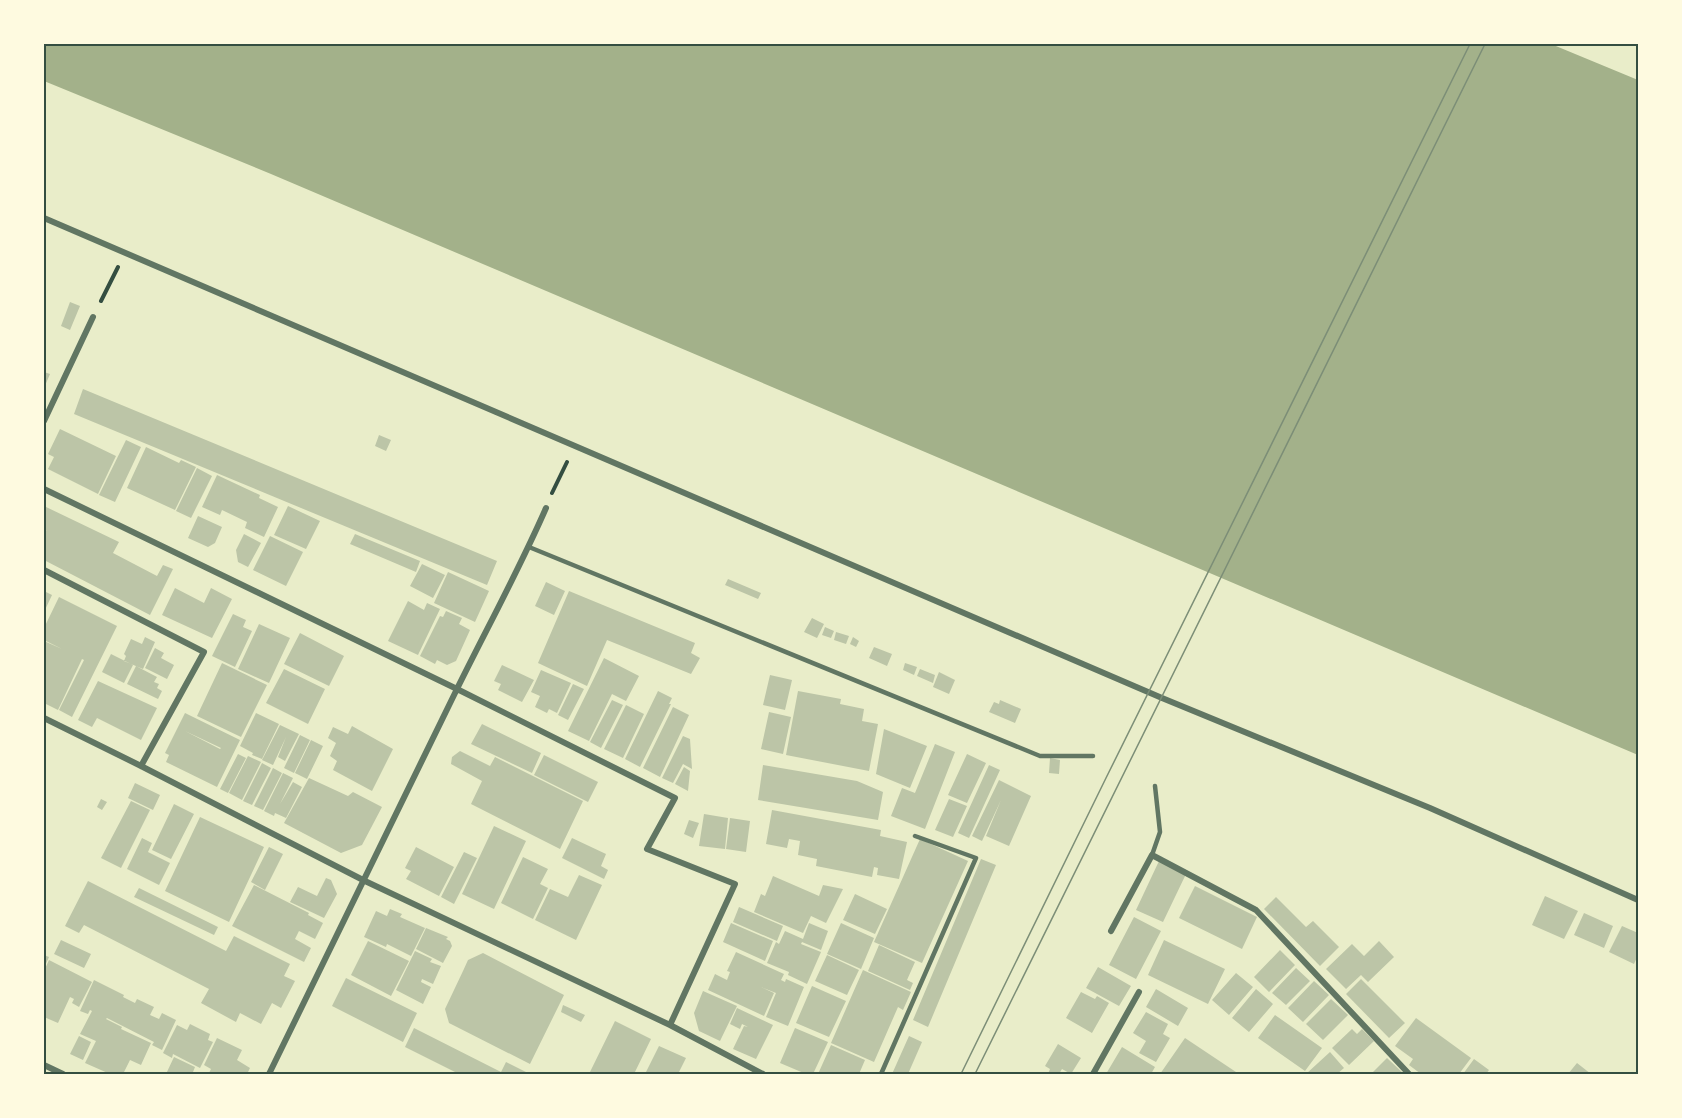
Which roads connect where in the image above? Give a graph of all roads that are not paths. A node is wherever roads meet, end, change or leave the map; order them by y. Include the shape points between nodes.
1 (44, 219) edge
2 (93, 317) road end
3 (44, 421) edge
4 (44, 489) edge
5 (546, 508) road end
6 (529, 547) junction
7 (44, 570) edge
8 (457, 689) junction
9 (44, 718) edge
10 (1093, 756) dead end
11 (141, 766) junction
12 (1155, 786) dead end
13 (915, 836) dead end
14 (1152, 855) junction
15 (365, 881) junction
16 (1638, 900) edge
17 (1111, 931) dead end
18 (1139, 992) dead end
19 (670, 1024) junction
20 (44, 1065) edge
21 (63, 1074) edge
22 (269, 1074) edge
23 (763, 1074) edge
24 (881, 1074) edge
25 (1093, 1074) edge
26 (1409, 1074) edge

1 - 16 street
2 - 3 street
4 - 8 street
5 - 6 street
6 - 8 street
6 - 10 lane via 1040,756
7 - 11 street via 204,652
8 - 15 street
8 - 19 street via 675,798 647,849 735,884
9 - 11 street
11 - 15 street
12 - 14 lane via 1160,832
13 - 24 lane via 976,858
14 - 17 street
14 - 26 street via 1256,910
15 - 19 street
15 - 22 street
18 - 25 street
19 - 23 street
20 - 21 street

